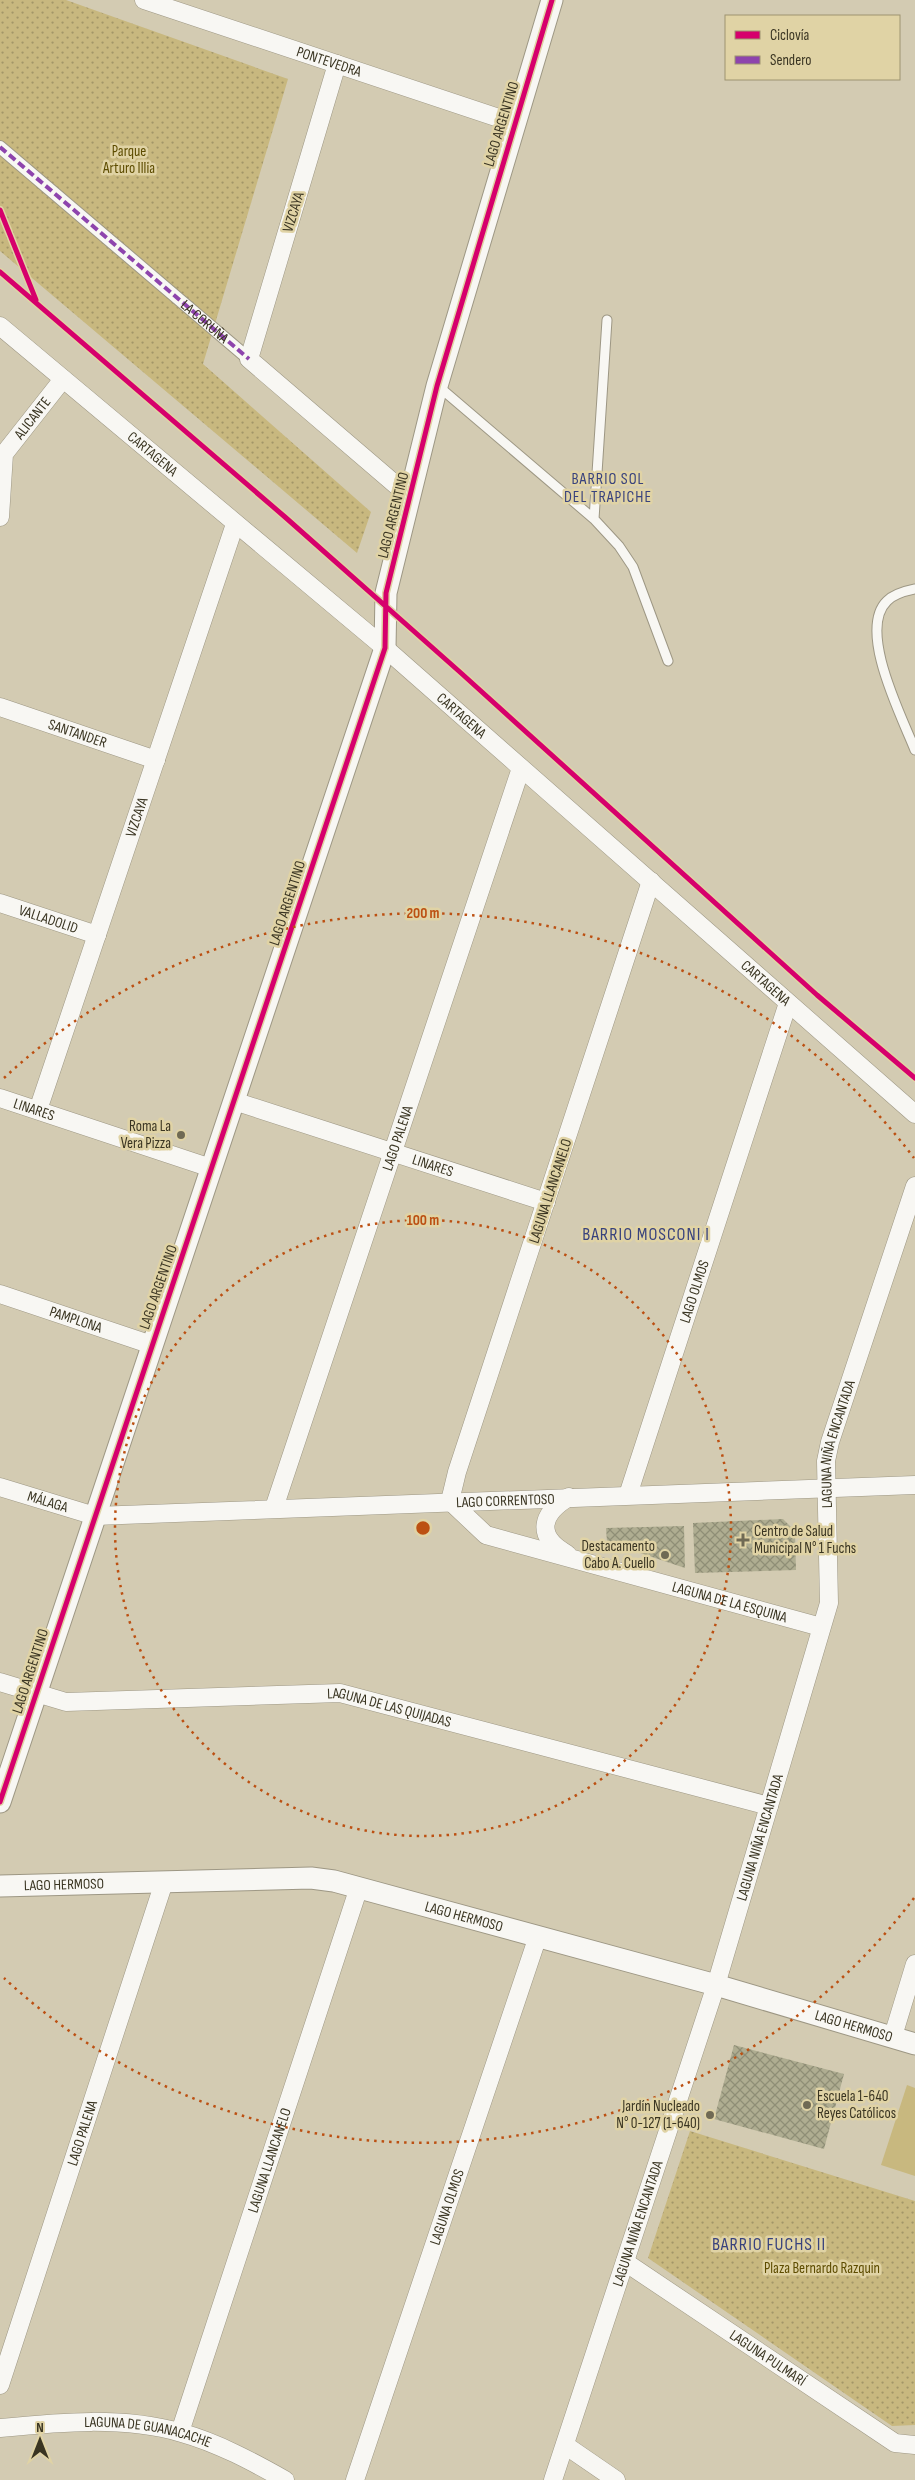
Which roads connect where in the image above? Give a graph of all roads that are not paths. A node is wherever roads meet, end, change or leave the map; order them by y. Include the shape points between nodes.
1 (144, 0) edge
2 (552, 0) edge
3 (337, 64) junction
4 (514, 123) junction
5 (0, 147) edge
6 (607, 320) dead end
7 (0, 326) edge
8 (249, 359) junction
9 (63, 379) junction
10 (437, 386) junction
11 (410, 497) junction
12 (0, 517) edge
13 (594, 518) junction
14 (234, 524) junction
15 (915, 589) edge
16 (385, 648) junction
17 (668, 660) dead end
18 (0, 707) edge
19 (915, 750) edge
20 (156, 760) junction
21 (520, 768) junction
22 (651, 881) junction
23 (0, 903) edge
24 (97, 935) junction
25 (788, 1003) junction
26 (0, 1098) edge
27 (234, 1101) junction
28 (38, 1110) junction
29 (915, 1114) edge
30 (392, 1152) junction
31 (212, 1168) junction
32 (915, 1186) edge
33 (546, 1202) junction
34 (0, 1294) edge
35 (152, 1345) junction
36 (915, 1485) edge
37 (0, 1487) edge
38 (826, 1487) junction
39 (628, 1494) junction
40 (569, 1497) junction
41 (450, 1501) junction
42 (274, 1508) junction
43 (95, 1516) junction
44 (579, 1561) junction
45 (822, 1627) junction
46 (0, 1682) edge
47 (36, 1694) junction
48 (0, 1802) edge
49 (769, 1806) junction
50 (164, 1882) junction
51 (0, 1886) edge
52 (359, 1887) junction
53 (538, 1936) junction
54 (915, 1964) edge
55 (716, 1985) junction
56 (893, 2036) junction
57 (915, 2044) edge
58 (625, 2262) junction
59 (0, 2385) edge
60 (0, 2428) edge
61 (180, 2432) junction
62 (564, 2445) junction
63 (915, 2445) edge
64 (285, 2480) edge
65 (355, 2480) edge
66 (553, 2480) edge
67 (616, 2480) edge

1 - 3 street, PONTEVEDRA
2 - 4 street, LAGO ARGENTINO
3 - 4 street, PONTEVEDRA
3 - 8 street, VIZCAYA
4 - 10 street, LAGO ARGENTINO
5 - 8 street, LA CORUÑA
6 - 13 lane
7 - 9 street, CARTAGENA
8 - 11 street, LA CORUÑA
9 - 12 street, ALICANTE via 4,454
9 - 14 street, CARTAGENA
10 - 11 street, LAGO ARGENTINO
10 - 13 lane
11 - 16 street, LAGO ARGENTINO via 386,593
13 - 17 lane via 620,546 633,567
14 - 16 street, CARTAGENA
14 - 20 street, VIZCAYA
15 - 19 lane via 901,592 886,601 878,618 876,634 878,655
16 - 21 street, CARTAGENA
16 - 27 street, LAGO ARGENTINO
18 - 20 street, SANTANDER
20 - 24 street, VIZCAYA
21 - 22 street, CARTAGENA
21 - 30 street, LAGO PALENA
22 - 25 street, CARTAGENA
22 - 33 street, LAGUNA LLANCANELO
23 - 24 street, VALLADOLID
24 - 28 street, VIZCAYA
25 - 29 street, CARTAGENA
25 - 39 street, LAGO OLMOS
26 - 28 street, LINARES
27 - 30 street, LINARES
27 - 31 street, LAGO ARGENTINO
28 - 31 street, LINARES
30 - 33 street, LINARES
30 - 42 street, LAGO PALENA
31 - 35 street, LAGO ARGENTINO
32 - 38 street, LAGUNA NIÑA ENCANTADA via 830,1442
33 - 41 street, LAGUNA LLANCANELO
34 - 35 street, PAMPLONA
35 - 43 street, LAGO ARGENTINO
36 - 38 street, LAGO CORRENTOSO
37 - 43 street, MÁLAGA
38 - 39 street, LAGO CORRENTOSO
38 - 45 street, LAGUNA NIÑA ENCANTADA via 829,1603
39 - 40 street, LAGO CORRENTOSO
40 - 41 street, LAGO CORRENTOSO
40 - 44 street, LAGUNA DE LA ESQUINA via 549,1514 545,1526 551,1543
41 - 42 street, LAGO CORRENTOSO
41 - 44 street, LAGUNA DE LA ESQUINA via 486,1535
42 - 43 street, LAGO CORRENTOSO
43 - 47 street, LAGO ARGENTINO
44 - 45 street, LAGUNA DE LA ESQUINA
45 - 49 street, LAGUNA NIÑA ENCANTADA
46 - 47 street, LAGUNA DE LAS QUIJADAS
47 - 48 street, LAGO ARGENTINO
47 - 49 street, LAGUNA DE LAS QUIJADAS via 66,1702 340,1694
49 - 55 street, LAGUNA NIÑA ENCANTADA
50 - 51 street, LAGO HERMOSO
50 - 52 street, LAGO HERMOSO via 311,1878
50 - 59 street, LAGO PALENA
52 - 53 street, LAGO HERMOSO
52 - 61 street, LAGUNA LLANCANELO
53 - 55 street, LAGO HERMOSO
53 - 65 street, LAGUNA OLMOS
54 - 56 street
55 - 56 street, LAGO HERMOSO
55 - 58 street, LAGUNA NIÑA ENCANTADA
56 - 57 street, LAGO HERMOSO
58 - 62 street, LAGUNA NIÑA ENCANTADA
58 - 63 street, LAGUNA PULMARÍ via 895,2443
60 - 61 street, LAGUNA DE GUANACACHE via 91,2422
61 - 64 street, LAGUNA DE GUANACACHE via 232,2453
62 - 66 street, LAGUNA NIÑA ENCANTADA
62 - 67 street

